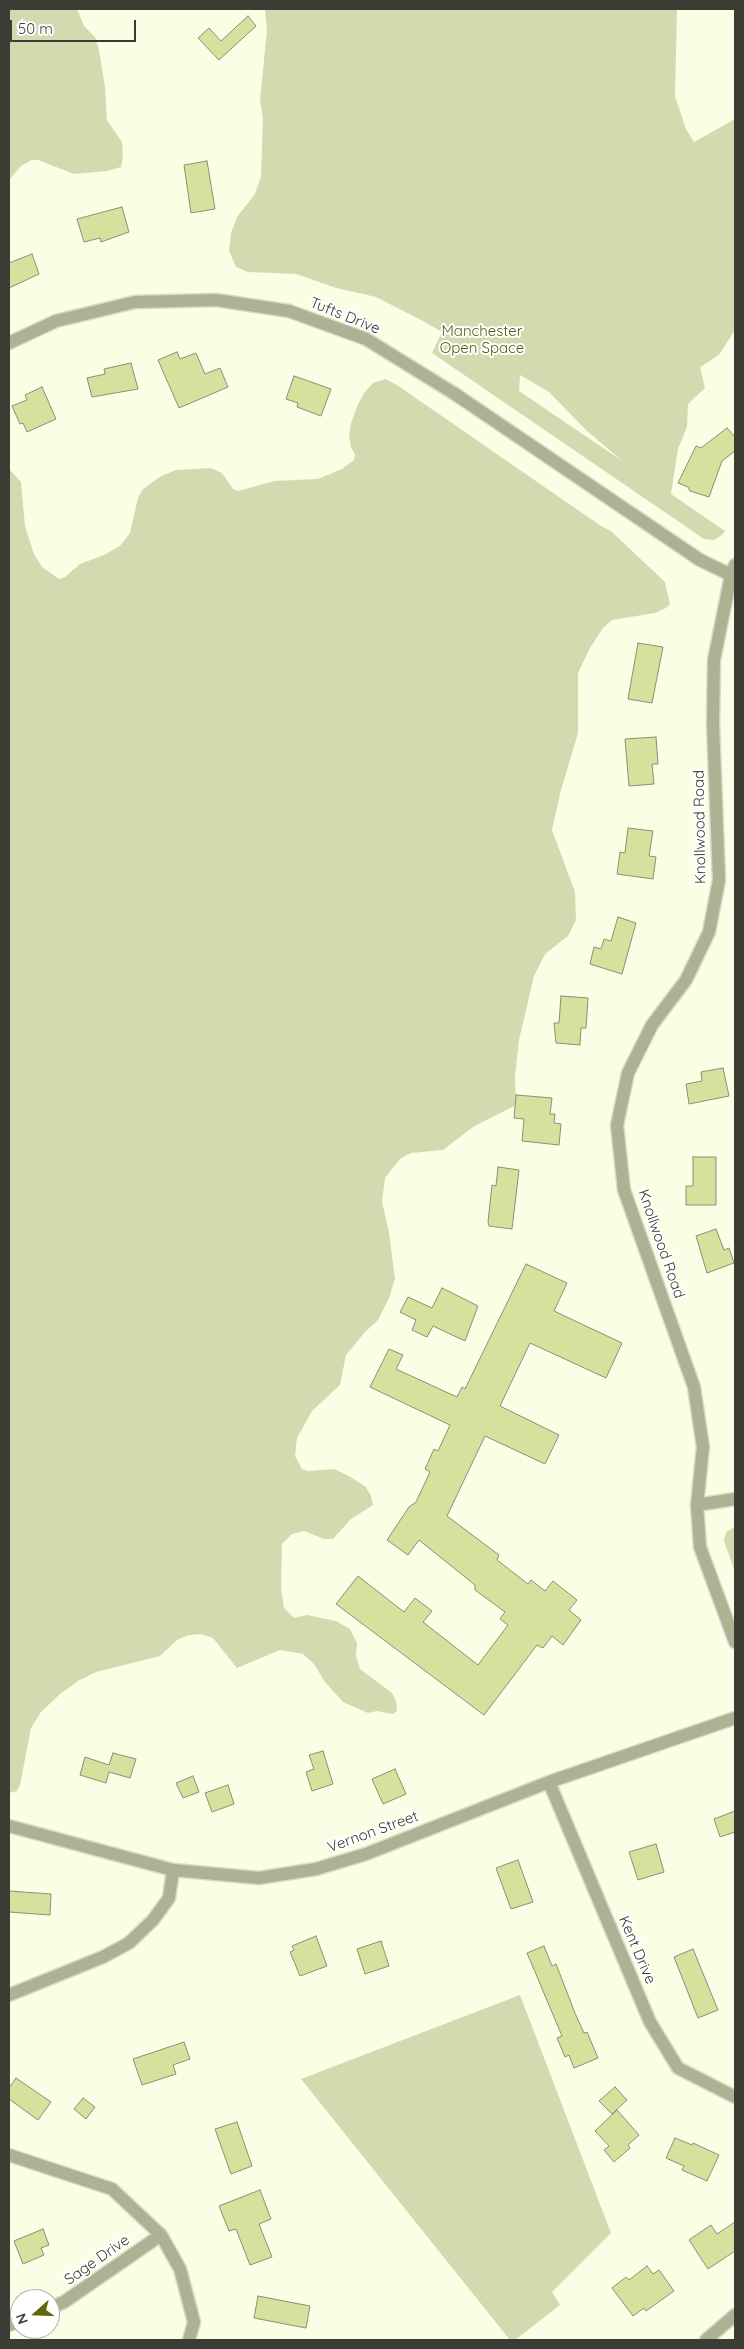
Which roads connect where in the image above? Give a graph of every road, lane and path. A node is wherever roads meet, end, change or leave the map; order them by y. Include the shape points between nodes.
1 (9, 343) edge
2 (733, 570) edge
3 (735, 1499) edge
4 (698, 1505) junction
5 (735, 1642) edge
6 (735, 1718) edge
7 (549, 1782) junction
8 (9, 1826) edge
9 (173, 1870) junction
10 (9, 1995) edge
11 (735, 2097) edge
12 (9, 2155) edge
13 (161, 2235) junction
14 (60, 2304) edge
15 (735, 2315) edge
16 (189, 2340) edge
17 (706, 2340) edge

1 - 2 street, Tufts Drive via 56,321 135,302 216,300 289,311 366,339 455,394 700,560
2 - 4 street, Knollwood Road via 714,660 719,880 709,932 686,980 652,1025 628,1073 617,1125 624,1190 694,1386 703,1447
3 - 4 street
4 - 5 street, Knollwood Road via 700,1547
6 - 7 street, Vernon Street
7 - 9 street, Vernon Street via 366,1854 316,1869 259,1878
7 - 11 street, Kent Drive via 650,2022 678,2068
8 - 9 street, Vernon Street
9 - 10 street via 169,1898 153,1920 129,1943 103,1957
12 - 13 street via 112,2189
13 - 14 street, Sage Drive
13 - 16 street via 180,2269 194,2322
15 - 17 street

